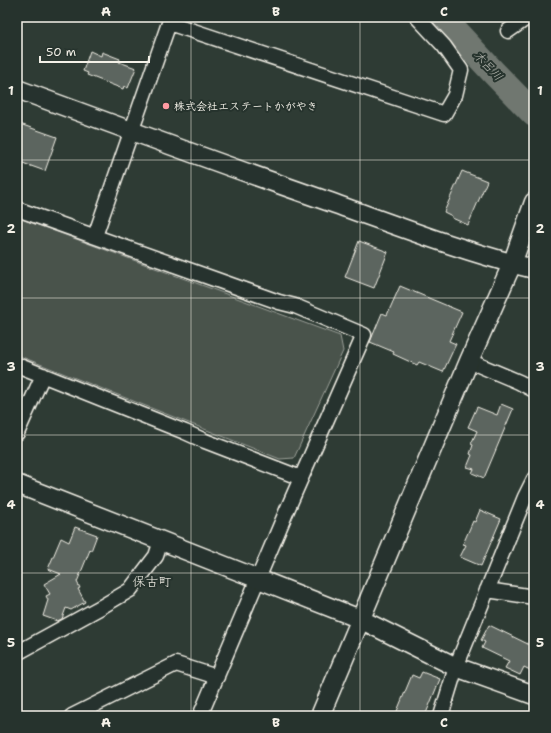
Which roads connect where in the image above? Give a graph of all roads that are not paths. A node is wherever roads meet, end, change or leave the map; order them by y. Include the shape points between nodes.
1 (417, 17) edge
2 (528, 17) edge
3 (170, 20) edge
4 (508, 31) dead end
5 (17, 89) edge
6 (131, 132) junction
7 (534, 202) edge
8 (17, 209) edge
9 (95, 236) junction
10 (512, 264) junction
11 (534, 269) edge
12 (469, 362) junction
13 (17, 365) edge
14 (43, 375) junction
15 (534, 390) edge
16 (17, 433) edge
17 (301, 478) junction
18 (534, 479) edge
19 (17, 484) edge
20 (530, 498) edge
21 (161, 541) junction
22 (257, 579) junction
23 (488, 590) junction
24 (534, 597) edge
25 (360, 619) junction
26 (17, 653) edge
27 (456, 667) junction
28 (217, 677) junction
29 (534, 695) edge
30 (72, 716) edge
31 (200, 716) edge
32 (320, 716) edge
33 (441, 716) edge

1 - 3 street via 444,46 461,70 455,94 444,114
2 - 4 street
3 - 6 street
5 - 6 street
6 - 9 street
6 - 10 street via 413,232
7 - 10 street
8 - 9 street
9 - 17 street via 295,306 364,335
10 - 11 street
10 - 12 street
12 - 15 street
12 - 25 street
13 - 14 street
14 - 16 street
14 - 17 street via 205,442
17 - 22 street
18 - 20 street
19 - 21 street
20 - 23 street
21 - 22 street
21 - 26 street via 156,556 130,590
22 - 25 street
22 - 28 street
23 - 24 street
23 - 27 street
25 - 27 street
25 - 32 street
27 - 29 street
27 - 33 street
28 - 30 street via 176,664
28 - 31 street

